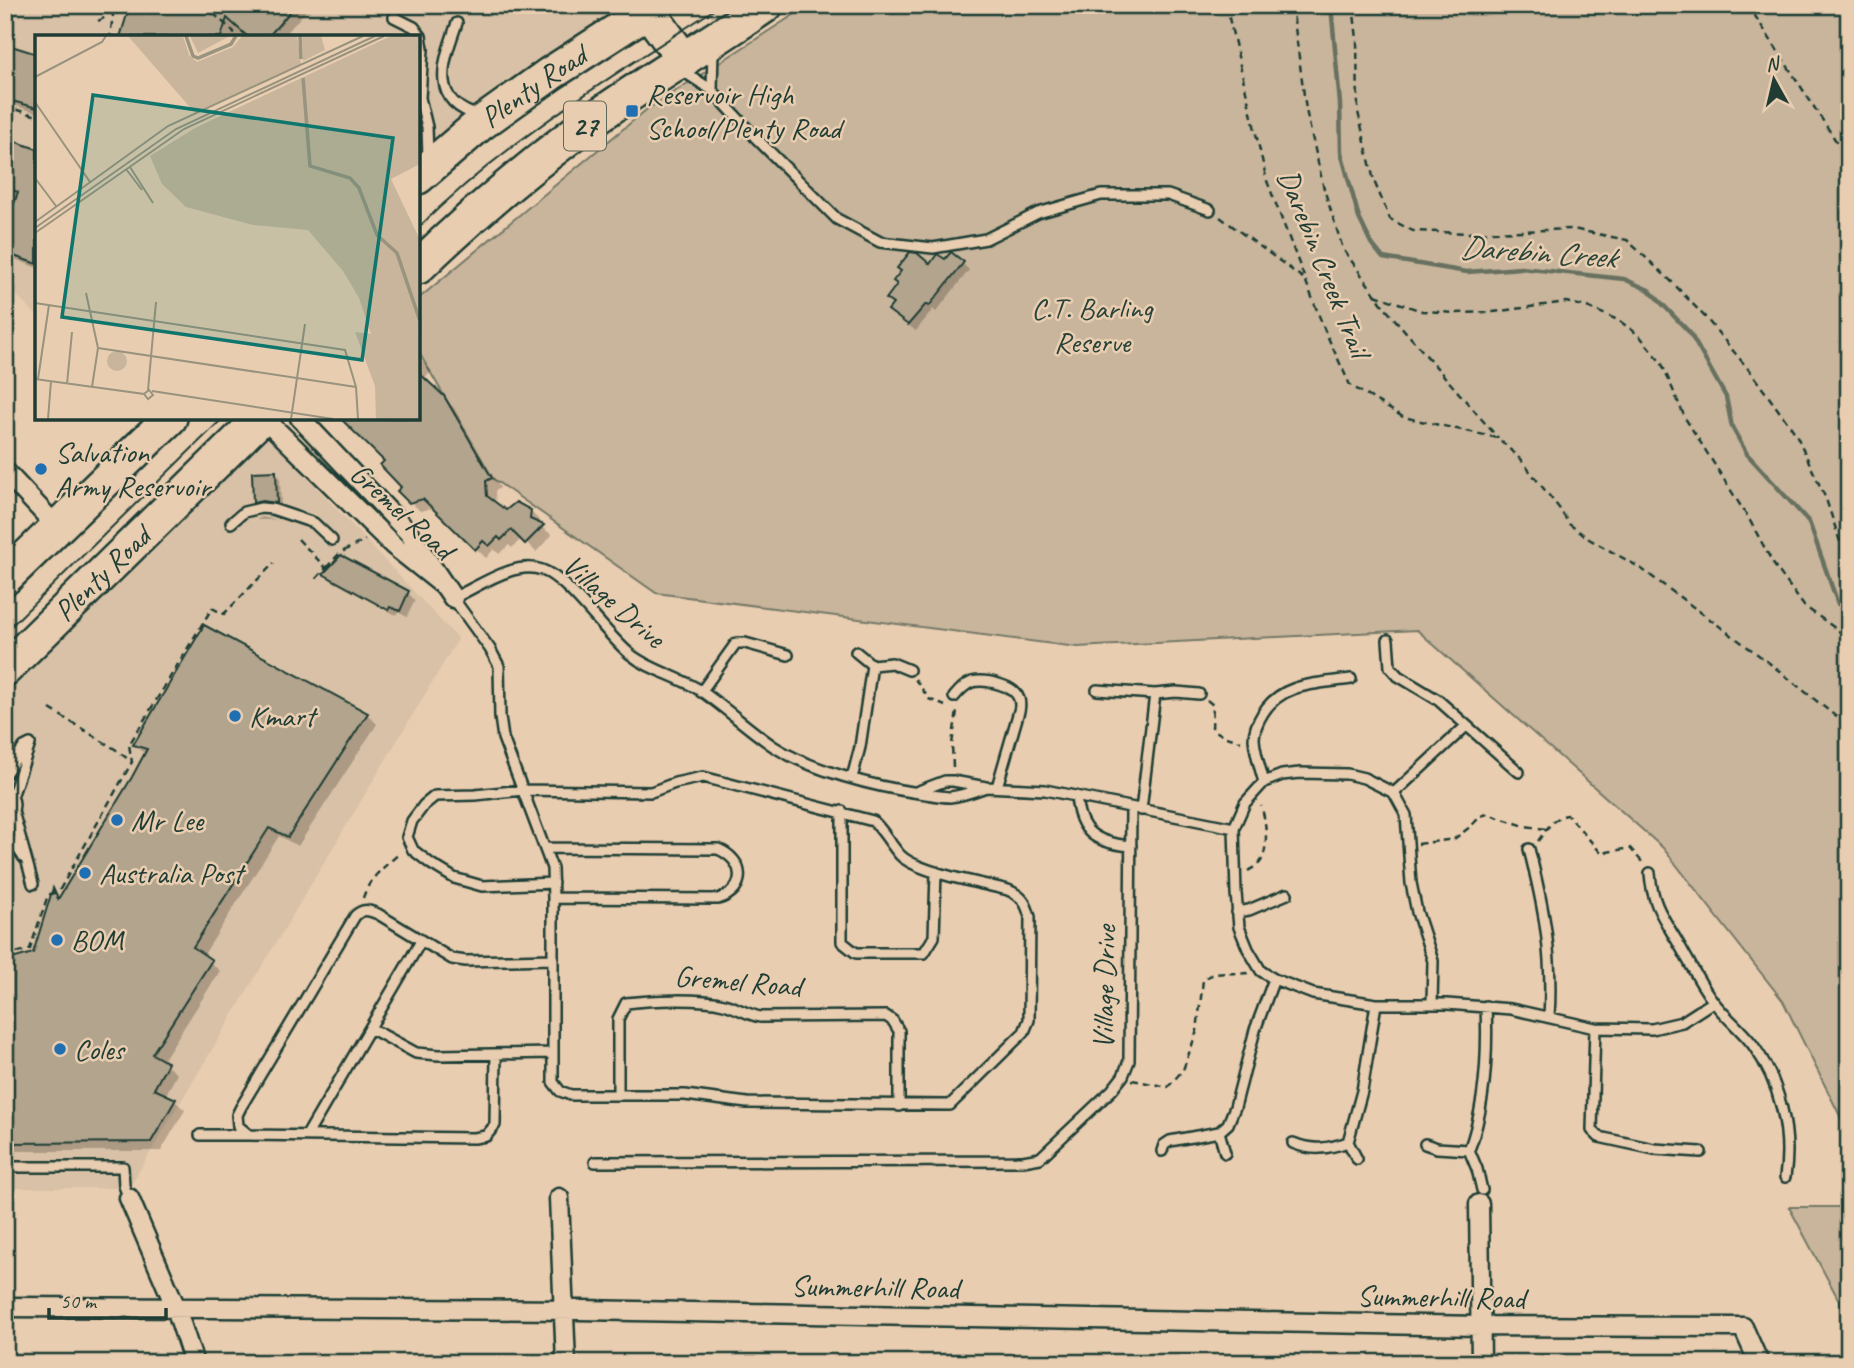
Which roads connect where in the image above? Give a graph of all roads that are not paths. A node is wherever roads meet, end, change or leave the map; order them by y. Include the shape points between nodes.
1 (766, 5) edge
2 (652, 8) edge
3 (394, 17) dead end
4 (457, 23) dead end
5 (690, 56) junction
6 (712, 90) junction
7 (489, 118) junction
8 (423, 173) edge
9 (1210, 209) road end
10 (420, 265) edge
11 (168, 420) edge
12 (261, 420) edge
13 (265, 420) edge
14 (302, 420) edge
15 (5, 471) edge
16 (232, 523) dead end
17 (57, 527) junction
18 (332, 540) dead end
19 (5, 578) edge
20 (448, 592) junction
21 (1388, 640) dead end
22 (856, 652) dead end
23 (788, 655) dead end
24 (872, 665) junction
25 (5, 669) edge
26 (909, 670) road end
27 (1351, 679) dead end
28 (1097, 690) dead end
29 (701, 692) junction
30 (1155, 694) junction
31 (1199, 694) road end
32 (954, 697) dead end
33 (1465, 727) junction
34 (1518, 772) dead end
35 (5, 774) edge
36 (852, 778) junction
37 (1264, 782) junction
38 (997, 787) junction
39 (986, 788) junction
40 (523, 790) junction
41 (915, 792) junction
42 (1394, 793) junction
43 (9, 794) edge
44 (1076, 796) junction
45 (1136, 809) junction
46 (13, 811) junction
47 (842, 811) junction
48 (5, 818) edge
49 (1234, 828) junction
50 (5, 830) edge
51 (1131, 846) junction
52 (545, 848) junction
53 (1530, 851) road end
54 (25, 860) junction
55 (936, 872) junction
56 (1650, 873) road end
57 (553, 883) junction
58 (33, 884) dead end
59 (1287, 894) dead end
60 (553, 898) junction
61 (1237, 912) junction
62 (421, 941) junction
63 (552, 959) junction
64 (1274, 979) junction
65 (1713, 1002) junction
66 (1376, 1004) junction
67 (1433, 1004) junction
68 (1486, 1006) junction
69 (1549, 1017) junction
70 (370, 1028) junction
71 (1595, 1028) junction
72 (496, 1054) junction
73 (552, 1054) junction
74 (618, 1095) junction
75 (899, 1106) junction
76 (1219, 1132) junction
77 (200, 1135) dead end
78 (250, 1135) junction
79 (307, 1135) junction
80 (1348, 1142) junction
81 (1293, 1143) dead end
82 (1425, 1144) dead end
83 (1469, 1150) junction
84 (1162, 1151) dead end
85 (1701, 1152) dead end
86 (1224, 1153) dead end
87 (1357, 1158) dead end
88 (596, 1162) dead end
89 (5, 1167) edge
90 (1786, 1177) dead end
91 (1480, 1197) joint
92 (129, 1198) joint
93 (559, 1198) dead end
94 (5, 1307) edge
95 (176, 1308) junction
96 (564, 1310) junction
97 (1481, 1326) junction
98 (194, 1363) edge
99 (566, 1363) edge
100 (1481, 1363) edge
101 (1759, 1363) edge

1 - 5 highway, Plenty Road / 27
2 - 5 highway
2 - 7 highway, Plenty Road / 27
3 - 8 lane via 419,31 422,43 420,91 427,127
4 - 7 lane via 443,65 445,88 463,110
5 - 6 lane
5 - 6 lane via 694,76
5 - 10 highway, Plenty Road / 27 via 582,128 515,180
6 - 9 lane via 837,219 880,242 933,248 986,239 1038,213 1101,195 1168,195
7 - 8 highway, Plenty Road / 27
11 - 17 highway
12 - 25 highway, Plenty Road
13 - 20 street, Gremel Road
14 - 20 street, Gremel Road via 409,533
15 - 17 street
16 - 18 lane via 244,512 272,509 314,523
17 - 19 highway
20 - 29 lane, Village Drive via 518,569 544,570 574,594 631,655
20 - 40 lane, Gremel Road via 499,666 503,738
21 - 33 lane via 1390,667 1438,700
22 - 24 lane
23 - 29 lane via 736,643
24 - 26 lane via 892,663
24 - 36 lane
27 - 37 lane via 1300,687 1278,694 1269,704 1257,722 1255,743
28 - 30 lane
29 - 36 lane, Village Drive via 774,747
30 - 31 lane
30 - 45 lane, Village Drive
32 - 38 lane via 972,682 985,682 1004,686 1020,701
33 - 34 lane
33 - 42 lane
35 - 43 lane via 30,744
36 - 41 lane, Village Drive
37 - 42 lane via 1291,774 1347,774
37 - 49 lane via 1250,796
38 - 39 lane, Village Drive
38 - 44 lane, Village Drive
39 - 41 lane, Village Drive via 949,797
39 - 41 lane, Village Drive via 953,780
40 - 47 lane, Gremel Road via 651,792 703,777
40 - 52 lane, Gremel Road
40 - 57 lane, Gremel Road via 435,796 412,821 407,837 413,850 431,864 482,886
42 - 67 lane via 1406,815 1415,902 1433,961
43 - 46 lane
44 - 45 lane, Village Drive
44 - 51 lane via 1088,832 1100,841
45 - 49 lane, Village Drive
45 - 51 lane, Village Drive
46 - 48 lane
46 - 54 lane
47 - 55 lane, Gremel Road via 873,821 901,855
47 - 55 lane via 842,942 848,948 856,953 924,953 934,937
49 - 61 lane
50 - 54 lane
51 - 88 lane, Village Drive via 1129,1061 1112,1090 1040,1158
52 - 57 lane, Gremel Road
52 - 60 lane via 718,849 735,859 740,871 734,889 718,899
53 - 69 lane via 1550,953
54 - 58 lane
55 - 75 lane, Gremel Road via 1008,890 1026,902 1030,917 1029,1020 1024,1032 950,1105
56 - 65 lane via 1661,915
57 - 60 lane, Gremel Road
59 - 61 lane
60 - 63 lane, Gremel Road
61 - 64 lane via 1248,949
62 - 63 lane via 452,959 466,961
62 - 70 lane
62 - 78 lane via 369,910 355,915 237,1115 238,1126
63 - 73 lane, Gremel Road
64 - 66 lane via 1313,994
64 - 76 lane via 1235,1107
65 - 71 lane via 1682,1023 1652,1029
65 - 90 lane via 1753,1045 1776,1089 1787,1135
66 - 67 lane
66 - 80 lane via 1362,1091
67 - 68 lane
68 - 69 lane
68 - 83 lane via 1483,1082
69 - 71 lane
70 - 72 lane via 416,1053
70 - 79 lane
71 - 85 lane via 1592,1130 1599,1137 1654,1149
72 - 73 lane
72 - 79 lane via 495,1125 486,1136
73 - 74 lane, Gremel Road via 553,1082 560,1091
74 - 75 lane, Gremel Road
74 - 75 lane, Gremel Road via 618,1019 626,1003 710,1002 760,1017 886,1016 899,1031
76 - 84 lane via 1170,1141
76 - 86 lane
77 - 78 lane
78 - 79 lane
80 - 81 lane via 1324,1149
80 - 87 lane
82 - 83 lane
83 - 91 lane
89 - 92 lane via 123,1167
91 - 97 street
92 - 95 street
93 - 96 street
94 - 95 street, Summerhill Road
95 - 96 street, Summerhill Road
95 - 98 street
96 - 97 street, Summerhill Road
96 - 99 street
97 - 100 street
97 - 101 street, Summerhill Road via 1743,1327

